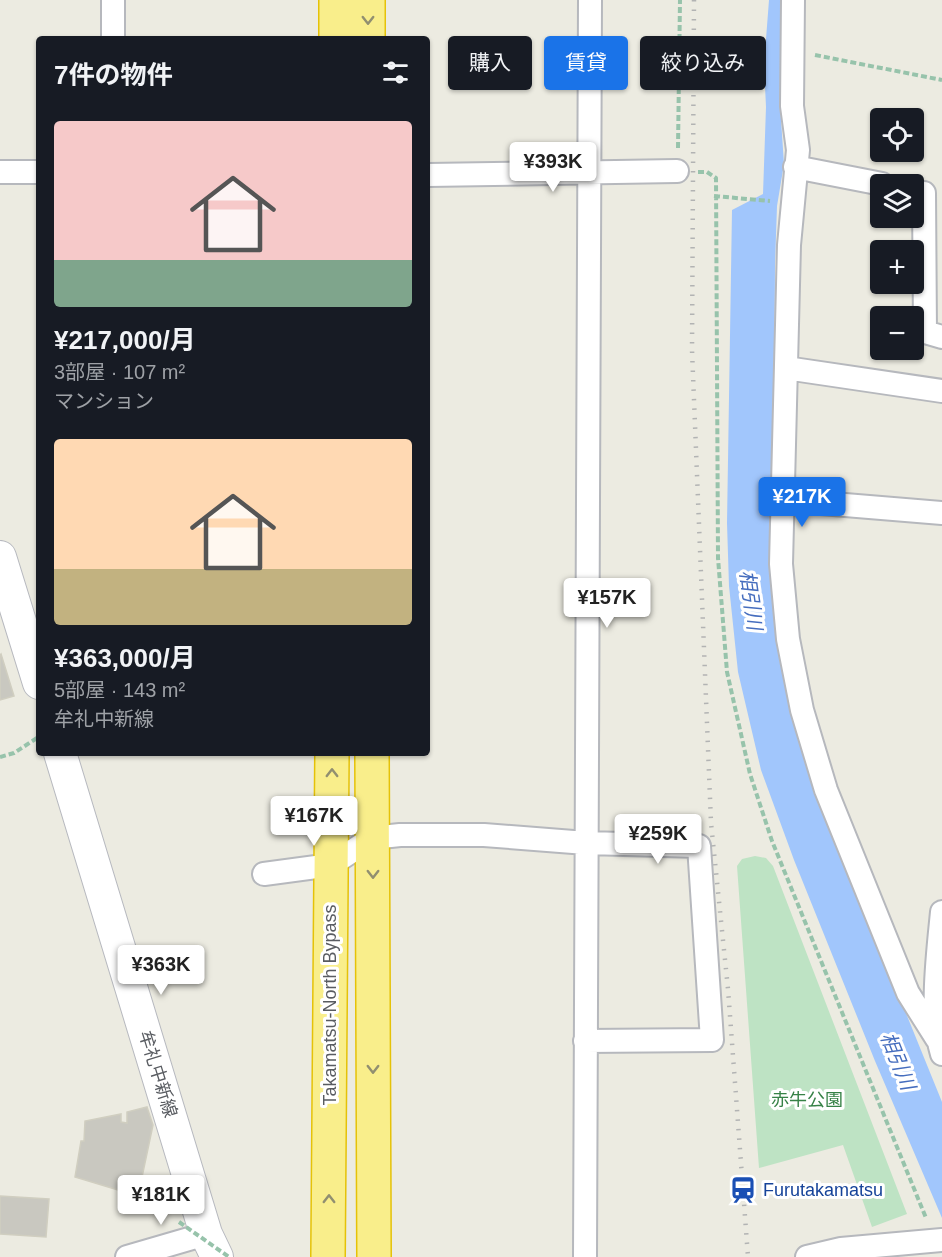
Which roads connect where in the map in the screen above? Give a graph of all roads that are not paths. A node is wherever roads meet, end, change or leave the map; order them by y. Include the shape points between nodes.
1 (113, 0) edge
2 (336, 0) edge
3 (368, 0) edge
4 (590, 0) edge
5 (793, 0) edge
6 (113, 36) edge
7 (336, 36) edge
8 (368, 36) edge
9 (795, 167) junction
10 (677, 171) dead end
11 (0, 172) edge
12 (36, 172) edge
13 (590, 172) junction
14 (430, 175) edge
15 (870, 182) edge
16 (927, 194) edge
17 (942, 337) edge
18 (786, 368) junction
19 (942, 391) edge
20 (821, 502) dead end
21 (942, 513) edge
22 (0, 557) edge
23 (36, 673) edge
24 (52, 756) edge
25 (332, 756) edge
26 (372, 756) edge
27 (372, 838) junction
28 (586, 843) junction
29 (331, 865) junction
30 (264, 874) dead end
31 (942, 912) edge
32 (585, 1041) junction
33 (940, 1046) edge
34 (201, 1238) edge
35 (941, 1243) edge
36 (127, 1257) edge
37 (328, 1257) edge
38 (374, 1257) edge
39 (585, 1257) edge
40 (807, 1257) edge

1 - 6 street
2 - 7 highway
3 -> 8 highway
4 - 13 street
5 - 9 street via 792,106 798,150
9 - 15 street
9 - 18 street
10 - 13 street
11 - 12 street
13 - 14 street
13 - 28 street
16 - 17 street via 925,332
18 - 19 street
18 - 33 street via 781,564 788,639 802,710 826,790 908,993
20 - 21 street
22 - 23 main road
24 - 34 main road, 牟礼中新線
29 -> 25 highway, Takamatsu-North Bypass
26 - 27 highway
27 - 28 street via 400,834 484,835
27 - 29 street
27 -> 38 highway
28 - 32 street
28 - 32 street via 699,846 712,1040
29 - 30 street
37 -> 29 highway, Takamatsu-North Bypass
31 - 33 street via 938,955
32 - 39 street
34 - 36 street
35 - 40 street via 841,1249

